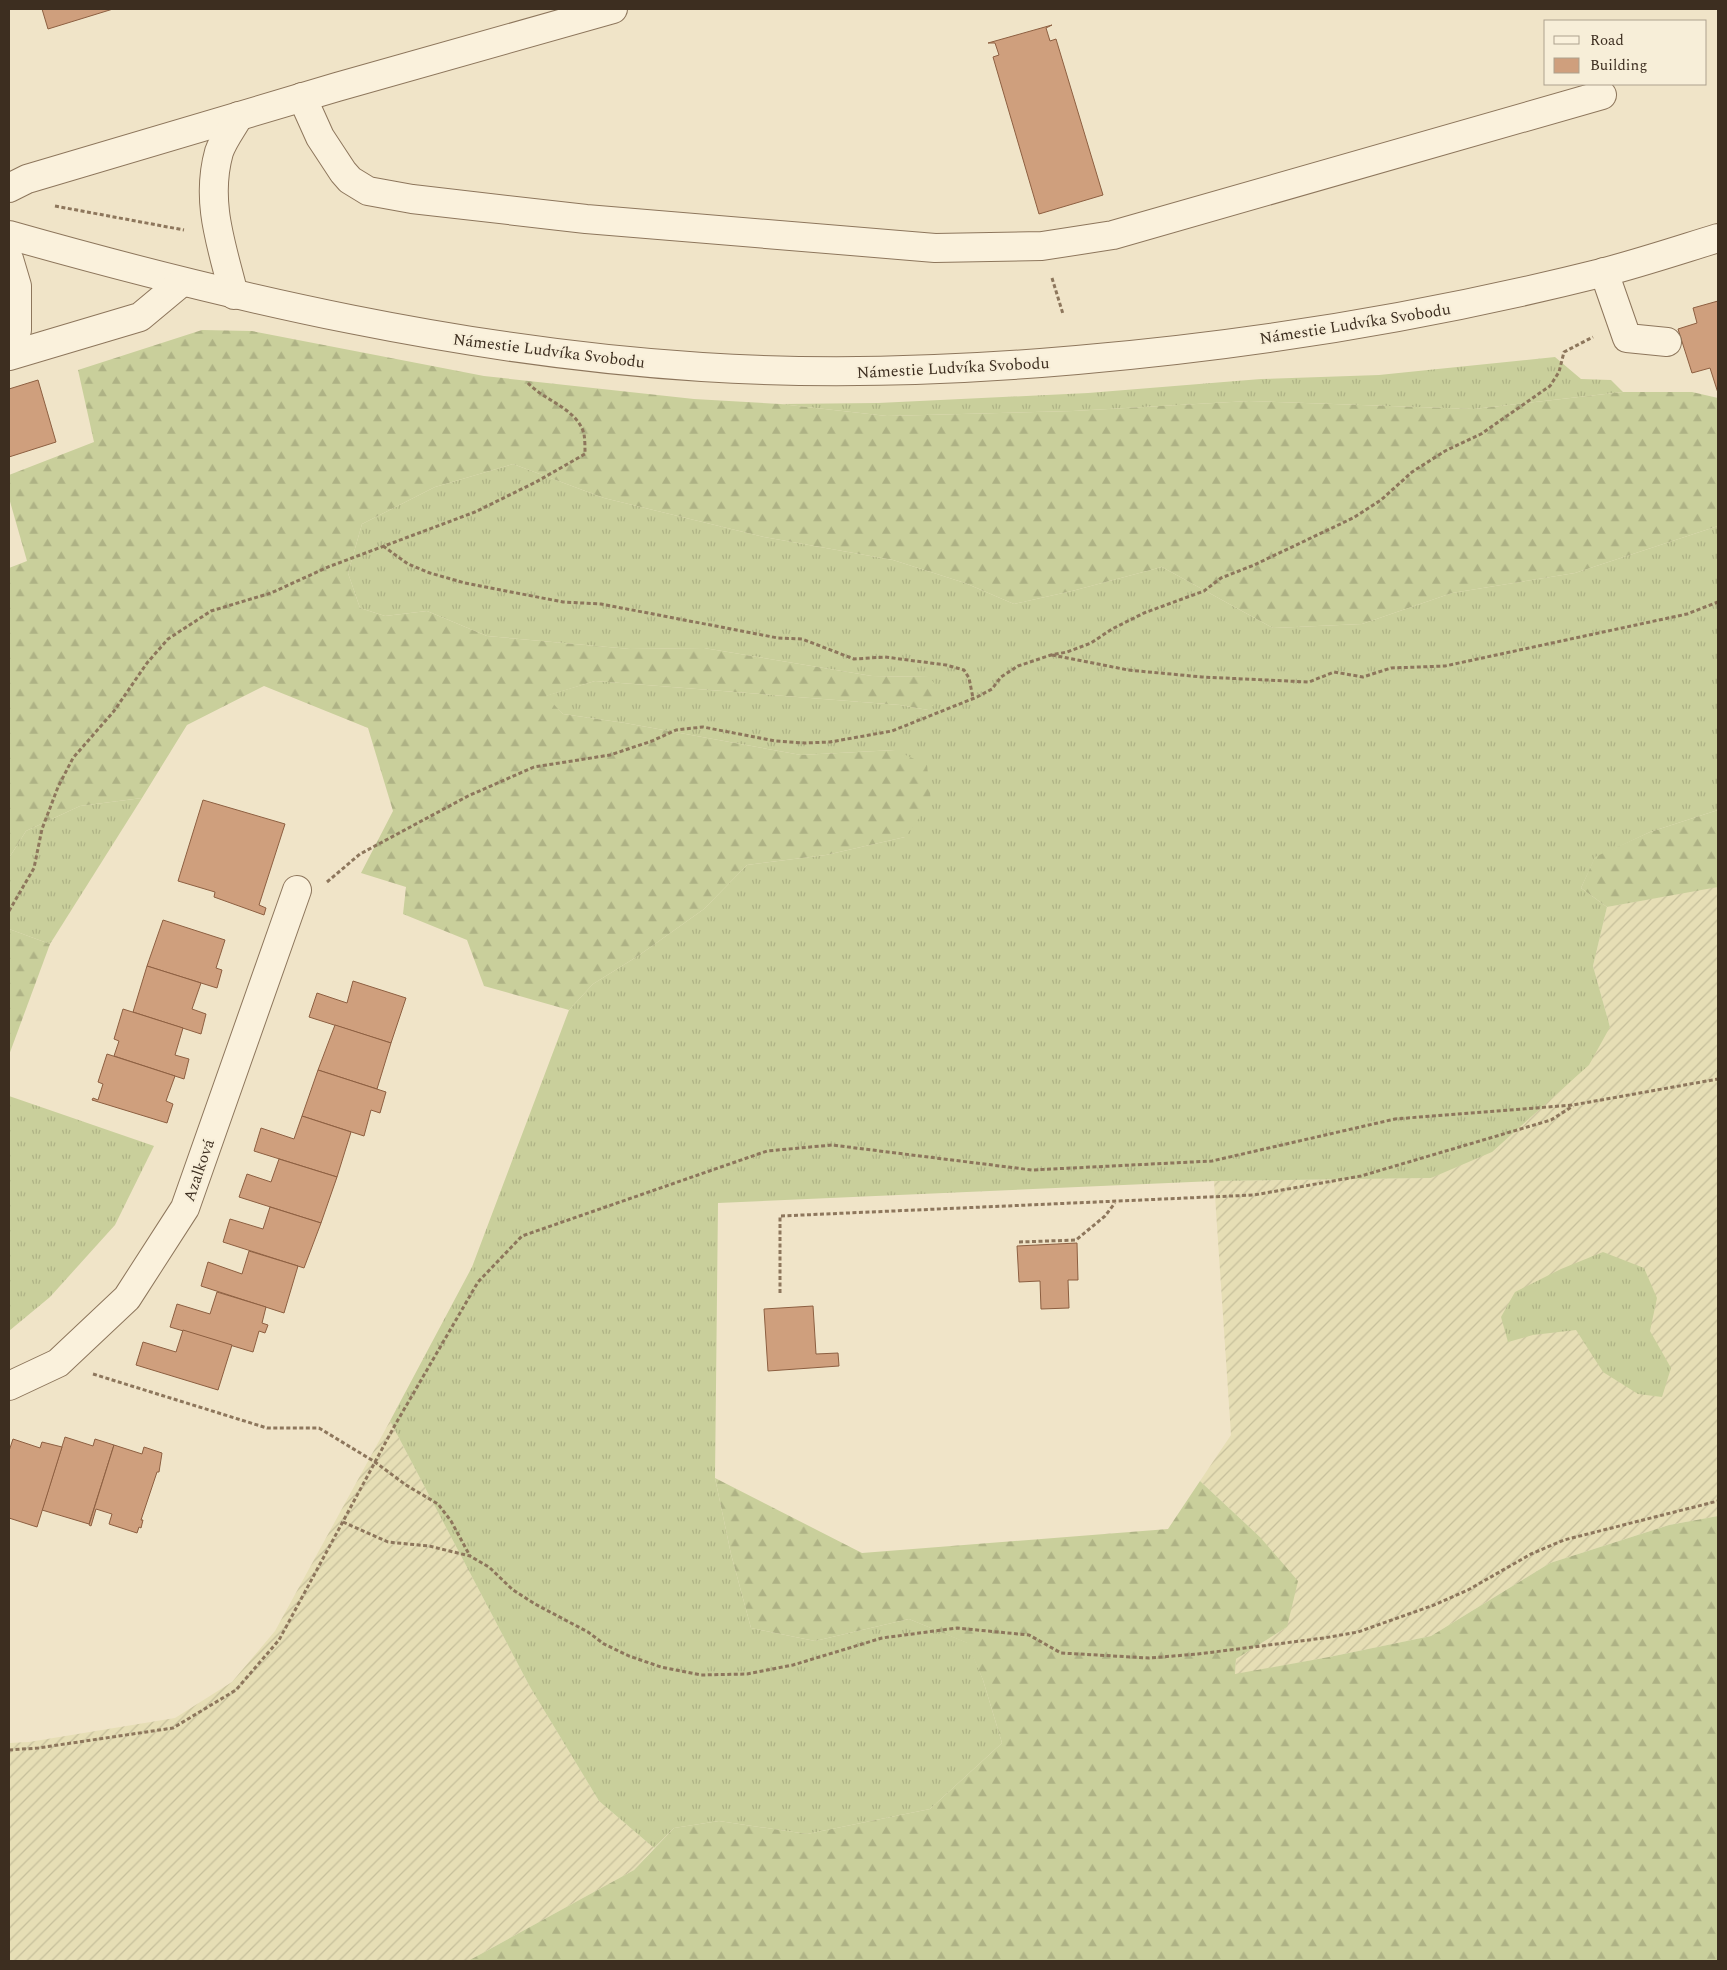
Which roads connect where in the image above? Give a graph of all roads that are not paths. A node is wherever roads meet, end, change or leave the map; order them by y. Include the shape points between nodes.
1 (613, 9) edge
2 (1602, 95) dead end
3 (302, 98) junction
4 (239, 116) junction
5 (9, 188) edge
6 (9, 235) edge
7 (1718, 238) edge
8 (9, 259) edge
9 (1604, 272) junction
10 (182, 282) junction
11 (234, 295) junction
12 (1667, 342) dead end
13 (9, 349) edge
14 (9, 356) edge
15 (297, 890) road end
16 (9, 1386) edge

1 - 3 street
2 - 3 street via 1114,235 1042,246 935,248 586,219 368,191 342,172 320,137
3 - 4 street
4 - 5 street via 27,179
4 - 11 street via 219,150 212,186 215,221
6 - 10 street, Námestie Ludvíka Svobodu
7 - 9 street, Námestie Ludvíka Svobodu
8 - 13 street via 17,286 16,330
9 - 11 street, Námestie Ludvíka Svobodu via 1450,308 1178,351 930,370 836,372 700,367 464,341
9 - 12 street via 1627,338
10 - 11 street, Námestie Ludvíka Svobodu
10 - 14 street via 140,317
15 - 16 street, Azalková via 185,1208 128,1298 58,1363

